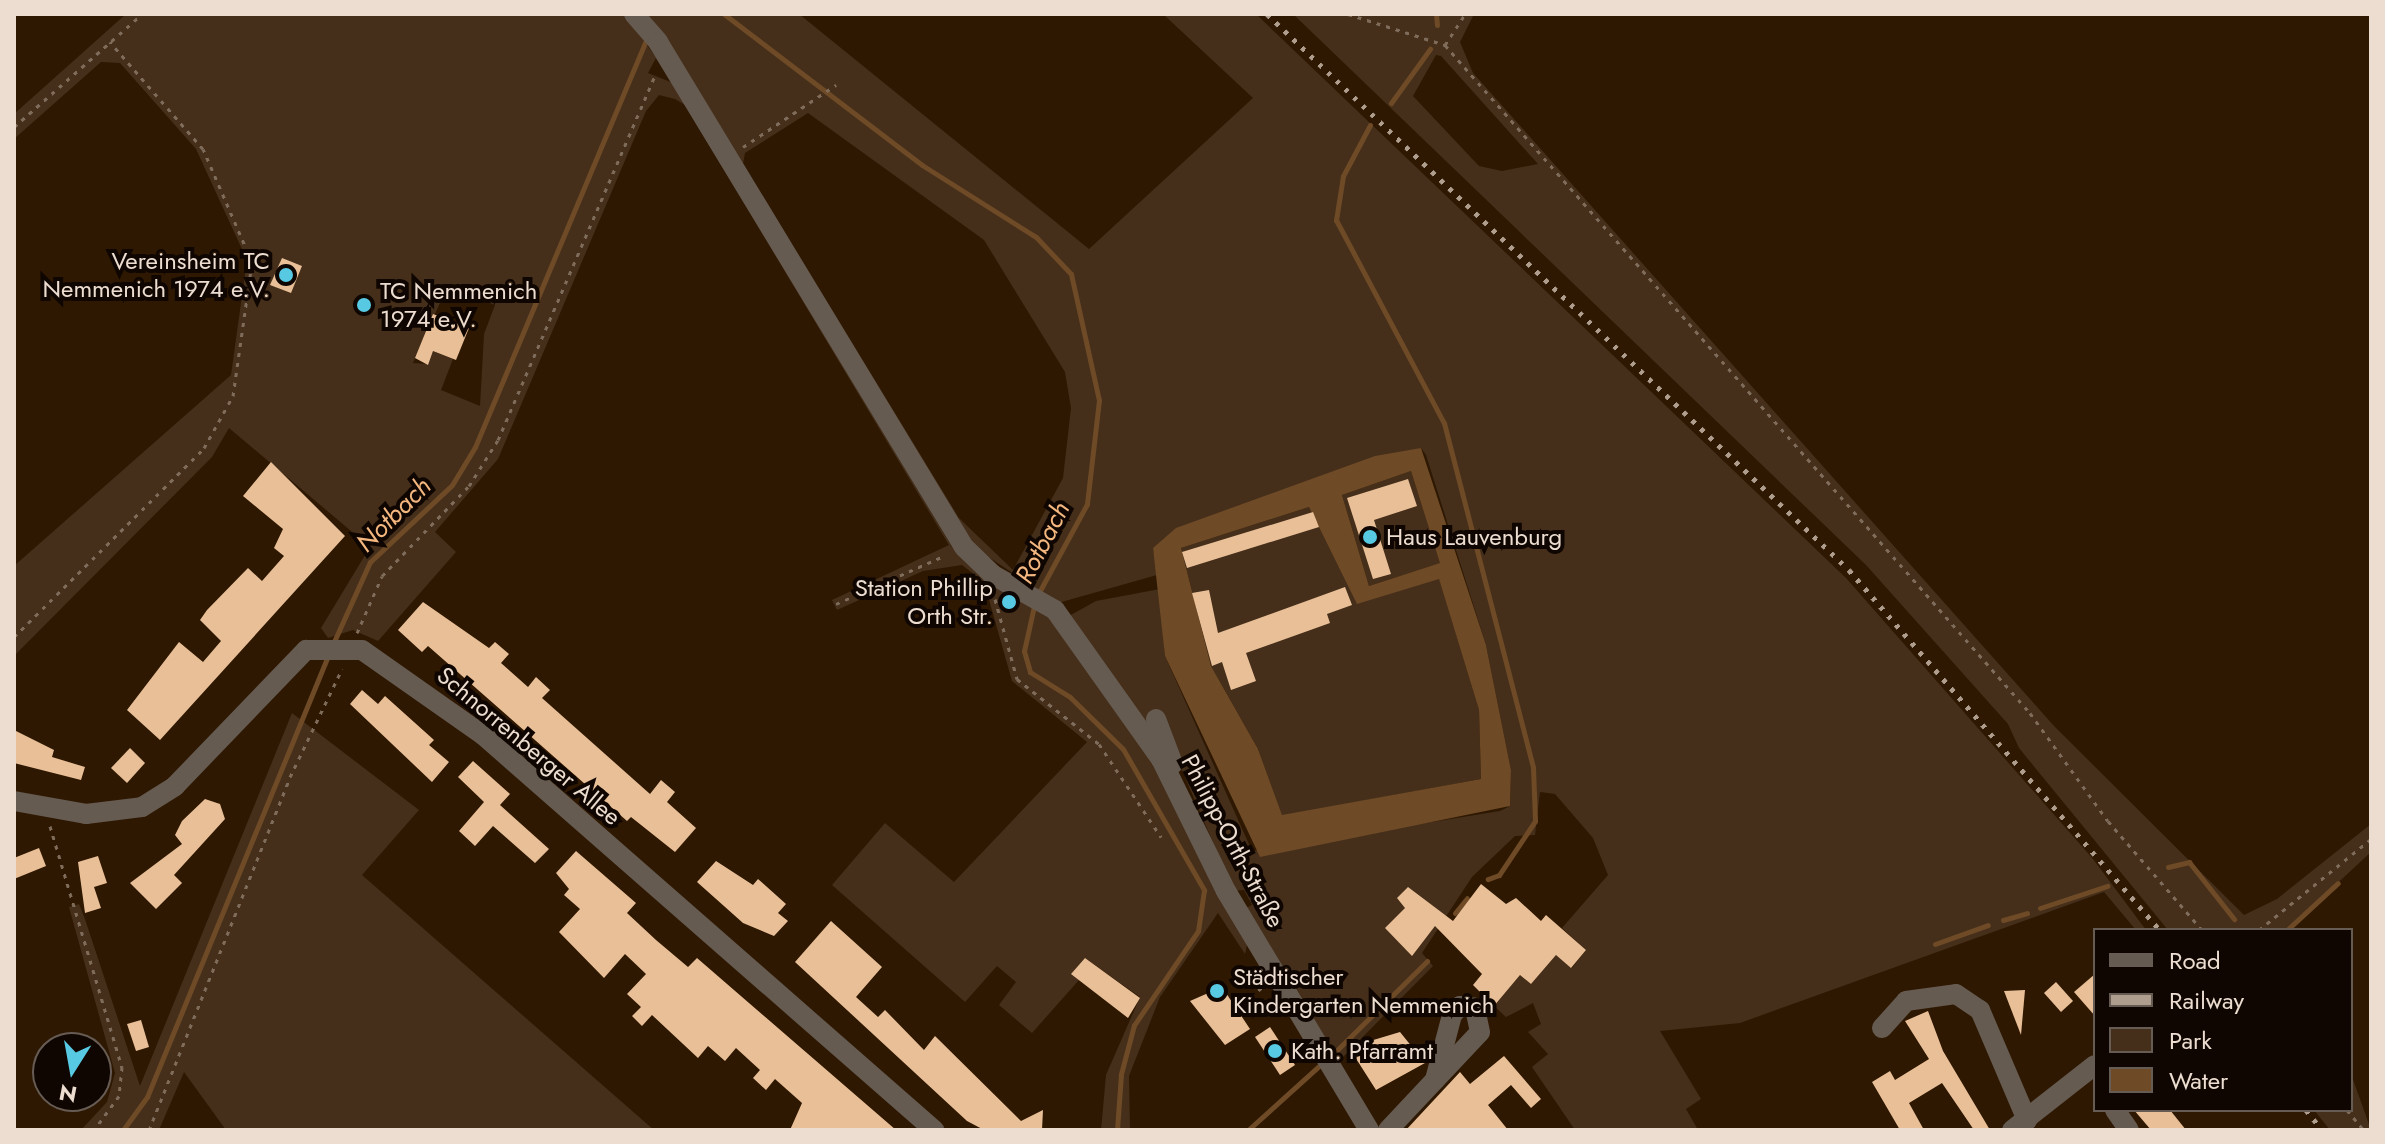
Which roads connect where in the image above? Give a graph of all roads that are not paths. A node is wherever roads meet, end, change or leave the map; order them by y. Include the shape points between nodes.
1 (635, 15) edge
2 (1156, 719) dead end
3 (14, 801) edge
4 (1193, 817) junction
5 (1882, 1028) dead end
6 (2092, 1072) edge
7 (1435, 1080) dead end
8 (2116, 1112) edge
9 (2019, 1125) edge
10 (934, 1130) edge
11 (1369, 1130) edge
12 (1388, 1130) edge
13 (2129, 1130) edge

1 - 4 street, Philipp-Orth-Straße via 655,37 964,547 1004,582 1048,605 1147,739
2 - 4 street
3 - 10 street, Schnorrenberger Allee via 86,814 142,807 175,786 306,650 332,647 376,657 483,735
4 - 11 street, Philipp-Orth-Straße via 1226,891
5 - 9 street via 1906,1001 1956,994 1980,1010
6 - 9 street
7 - 12 street
8 - 13 street

